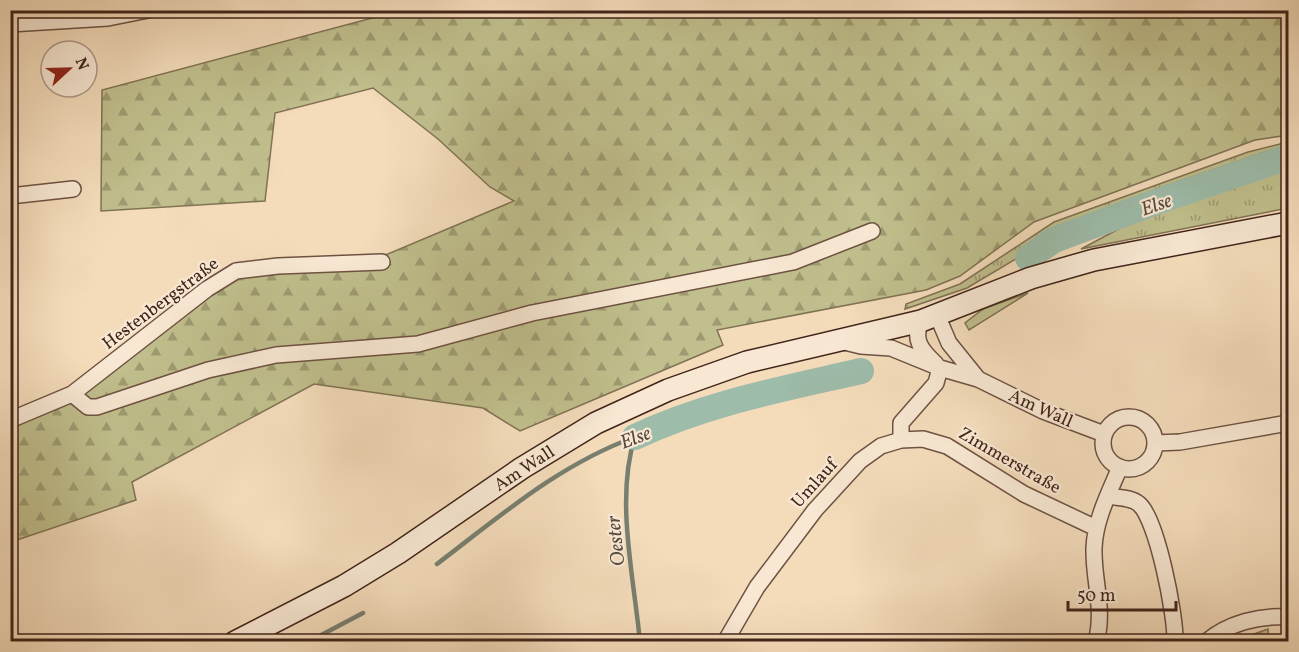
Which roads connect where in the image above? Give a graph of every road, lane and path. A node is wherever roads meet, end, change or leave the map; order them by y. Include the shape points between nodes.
1 (148, 10) edge
2 (10, 24) edge
3 (73, 189) dead end
4 (10, 196) edge
5 (1288, 223) edge
6 (872, 231) dead end
7 (382, 262) dead end
8 (929, 318) junction
9 (835, 339) junction
10 (940, 368) junction
11 (978, 379) junction
12 (72, 394) junction
13 (10, 420) edge
14 (1288, 423) edge
15 (1104, 434) junction
16 (901, 440) junction
17 (1155, 443) junction
18 (1120, 468) junction
19 (1108, 496) junction
20 (1096, 528) junction
21 (1288, 617) edge
22 (235, 642) edge
23 (725, 642) edge
24 (1096, 642) edge
25 (1175, 642) edge
26 (1206, 642) edge

1 - 2 street via 108,18
3 - 4 street
5 - 8 main road via 1094,260 1031,278
6 - 12 street via 793,262 532,314 418,344 276,355 208,370 97,407 88,407
7 - 12 street, Hestenbergstraße via 236,271
8 - 9 main road, Am Wall
8 - 10 street via 916,336
8 - 11 street, Am Wall
9 - 10 street, Am Wall via 891,348
9 - 22 main road, Am Wall via 747,362 668,390 604,419 522,468 344,586
10 - 11 street, Am Wall
10 - 16 street via 936,383 901,423
11 - 15 street, Am Wall via 1043,411
12 - 13 street, Hestenbergstraße
14 - 17 street
15 - 17 street via 1114,421 1132,416 1148,424
15 - 18 street via 1102,446 1106,456
16 - 20 street, Zimmerstraße via 923,439 947,446 1024,494
16 - 23 street, Umlauf via 881,446 860,461 815,510 757,587
17 - 18 street via 1153,454 1143,465
18 - 19 street
19 - 20 street
19 - 25 street via 1131,499 1143,508 1166,574
20 - 24 street via 1094,549 1101,616
21 - 26 street via 1244,622 1220,630

